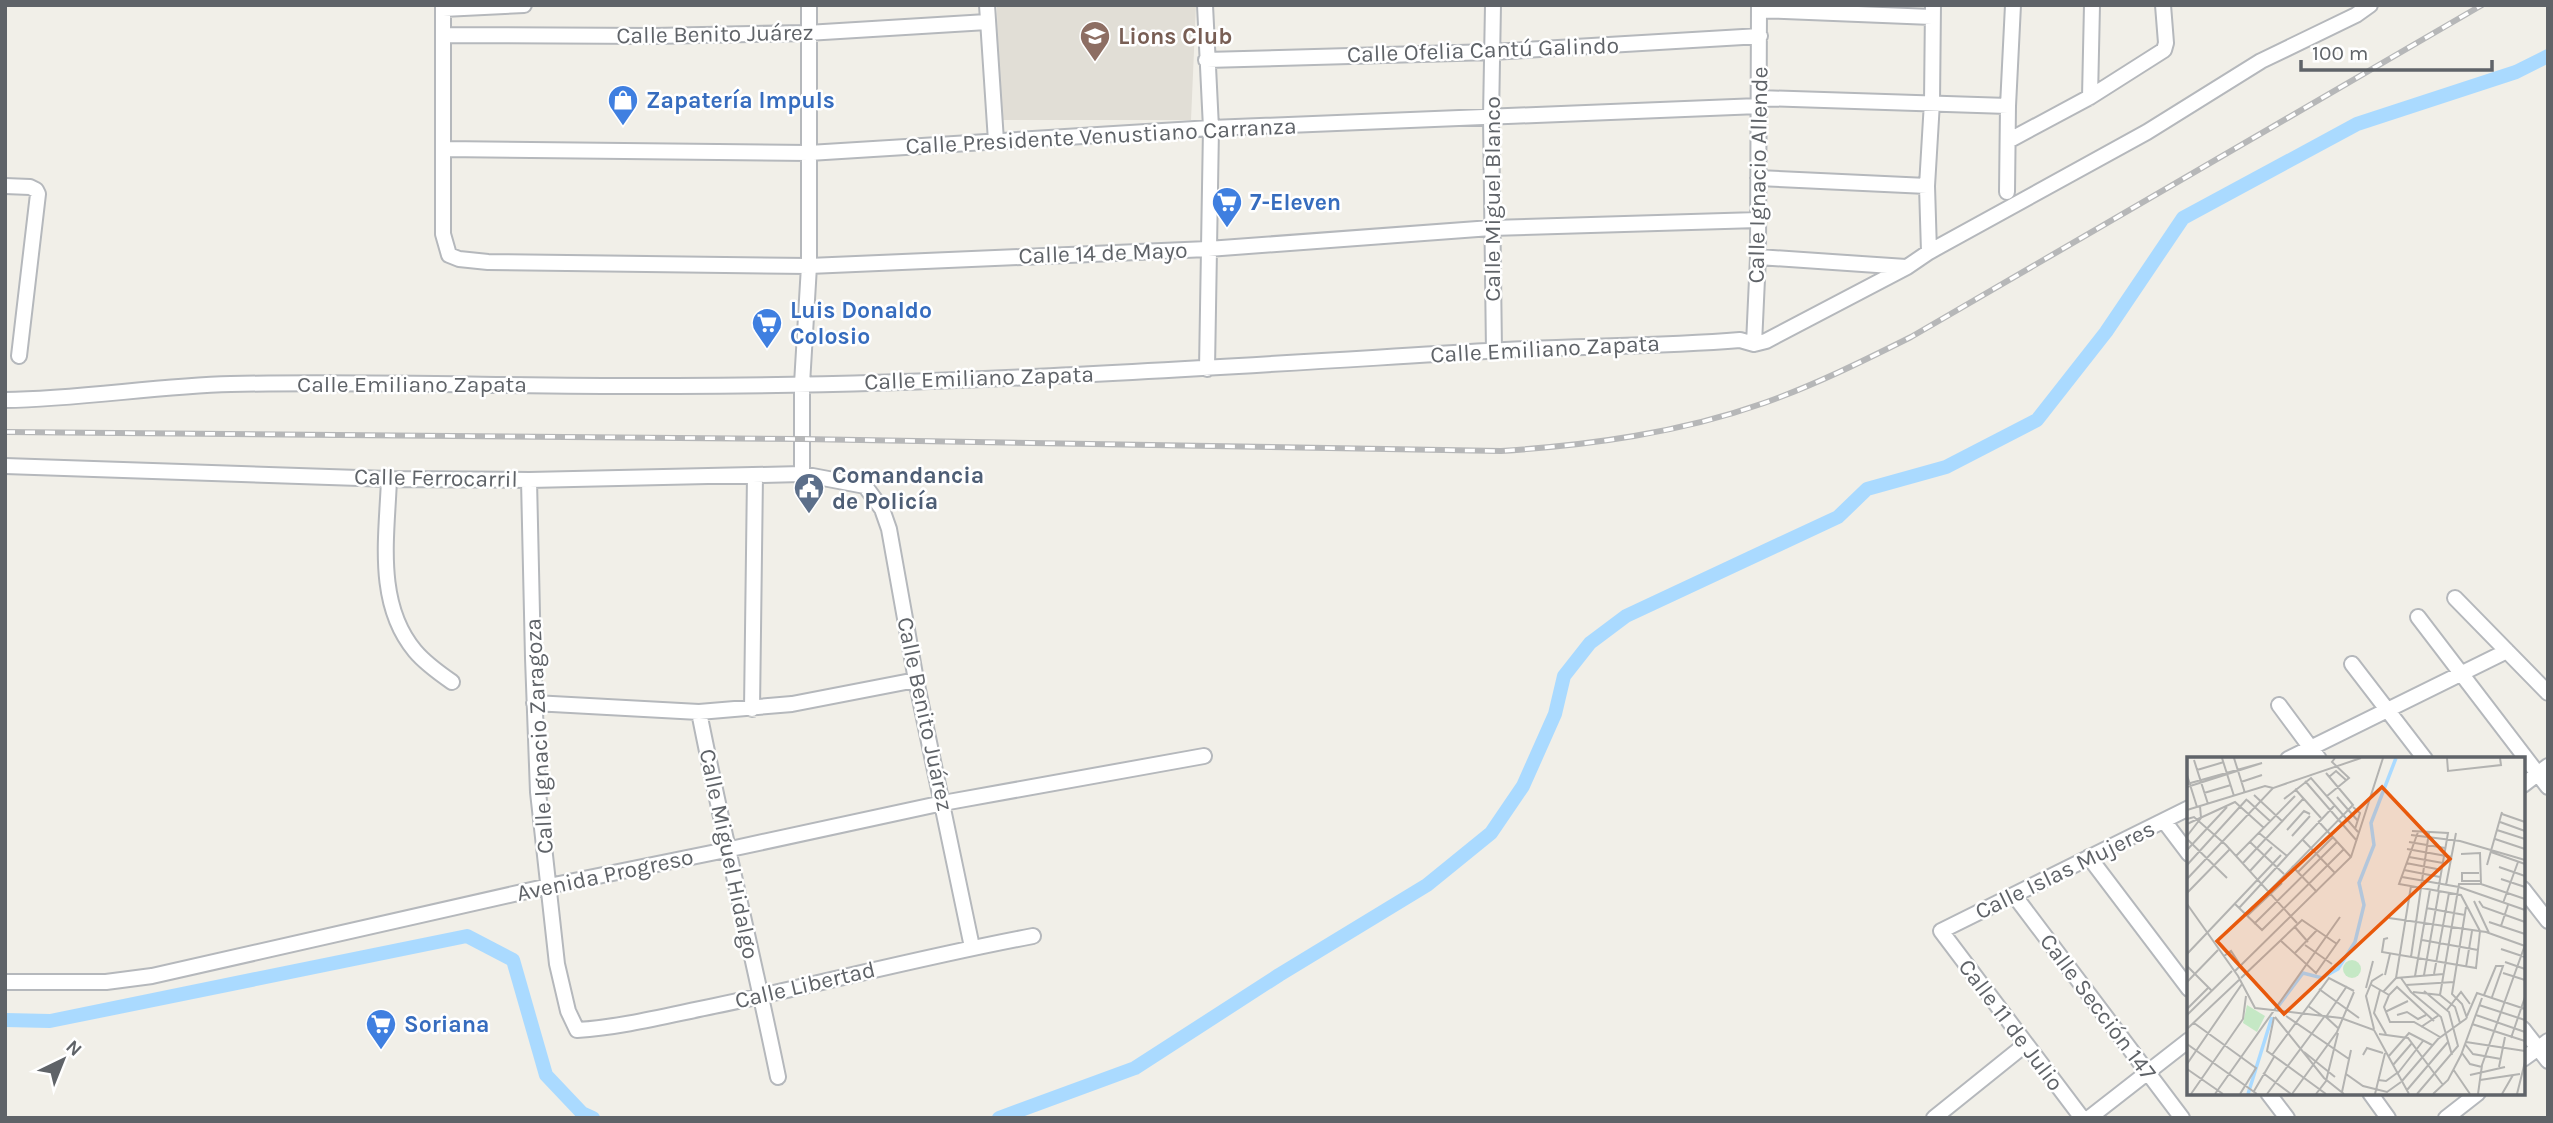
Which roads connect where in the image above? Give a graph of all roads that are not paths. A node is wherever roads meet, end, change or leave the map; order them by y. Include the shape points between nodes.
1 (524, 5) edge
2 (987, 5) edge
3 (1205, 5) edge
4 (1493, 5) edge
5 (2013, 5) edge
6 (2092, 5) edge
7 (2163, 5) edge
8 (2370, 5) edge
9 (443, 7) edge
10 (1759, 7) edge
11 (808, 11) edge
12 (1932, 11) edge
13 (987, 22) junction
14 (807, 33) junction
15 (443, 35) junction
16 (1760, 36) junction
17 (1492, 51) junction
18 (1206, 60) junction
19 (2090, 97) junction
20 (1759, 102) junction
21 (1932, 102) junction
22 (2008, 106) junction
23 (1490, 117) junction
24 (1211, 128) junction
25 (996, 141) junction
26 (2008, 141) junction
27 (443, 149) junction
28 (809, 153) junction
29 (1758, 178) junction
30 (5, 186) edge
31 (1927, 186) junction
32 (2007, 191) dead end
33 (1758, 220) junction
34 (1491, 228) junction
35 (1208, 249) junction
36 (1929, 252) junction
37 (1758, 257) junction
38 (809, 266) junction
39 (1907, 267) junction
40 (1754, 344) junction
41 (1494, 351) junction
42 (19, 356) dead end
43 (1207, 369) junction
44 (802, 384) junction
45 (5, 400) edge
46 (5, 466) edge
47 (802, 474) junction
48 (755, 475) junction
49 (389, 479) junction
50 (529, 480) junction
51 (865, 486) joint
52 (2455, 598) dead end
53 (2418, 617) dead end
54 (2507, 651) junction
55 (2352, 664) dead end
56 (2461, 674) junction
57 (916, 680) junction
58 (452, 682) dead end
59 (2548, 693) edge
60 (534, 703) junction
61 (2279, 705) dead end
62 (752, 709) junction
63 (2388, 710) junction
64 (699, 712) junction
65 (2315, 753) edge
66 (1204, 756) dead end
67 (2297, 757) edge
68 (2423, 757) edge
69 (2543, 770) edge
70 (2525, 784) edge
71 (2548, 787) edge
72 (943, 803) junction
73 (2187, 809) edge
74 (2164, 821) junction
75 (726, 850) junction
76 (2187, 851) edge
77 (2089, 857) junction
78 (549, 886) junction
79 (2525, 892) edge
80 (2014, 895) junction
81 (2548, 921) edge
82 (1941, 931) joint
83 (1032, 936) dead end
84 (972, 947) junction
85 (5, 982) edge
86 (2187, 986) edge
87 (761, 996) junction
88 (577, 1030) joint
89 (2525, 1031) edge
90 (2187, 1042) edge
91 (2026, 1044) junction
92 (2543, 1045) edge
93 (2525, 1058) edge
94 (2548, 1061) edge
95 (2147, 1072) junction
96 (778, 1077) dead end
97 (2270, 1095) edge
98 (2371, 1095) edge
99 (2474, 1095) edge
100 (1934, 1118) edge
101 (2082, 1118) edge
102 (2088, 1118) edge
103 (2182, 1118) edge
104 (2287, 1118) edge
105 (2388, 1118) edge
106 (2446, 1118) edge

1 - 9 street
2 - 13 street
3 - 18 street
4 - 17 street, Calle Miguel Blanco
5 - 22 street
6 - 19 street
7 - 19 street via 2164,50
8 - 36 street, Calle Emiliano Zapata via 2261,61 2147,132
9 - 15 street
10 - 12 street
10 - 16 street, Calle Ignacio Allende
11 - 14 street
12 - 21 street
13 - 14 street, Calle Benito Juárez
13 - 25 street
14 - 15 street, Calle Benito Juárez
14 - 28 street
15 - 27 street
16 - 17 street, Calle Ofelia Cantú Galindo
16 - 20 street, Calle Ignacio Allende
17 - 18 street, Calle Ofelia Cantú Galindo
17 - 23 street, Calle Miguel Blanco
18 - 24 street
19 - 26 street
20 - 21 street, Calle Presidente Venustiano Carranza
20 - 23 street, Calle Presidente Venustiano Carranza
20 - 29 street, Calle Ignacio Allende
21 - 22 street, Calle Presidente Venustiano Carranza
21 - 31 street
22 - 26 street
23 - 24 street, Calle Presidente Venustiano Carranza
23 - 34 street, Calle Miguel Blanco
24 - 25 street, Calle Presidente Venustiano Carranza
24 - 35 street
25 - 28 street, Calle Presidente Venustiano Carranza
26 - 32 street
27 - 28 street, Calle Presidente Venustiano Carranza
27 - 38 street, Calle 14 de Mayo via 443,234 449,255 459,259
28 - 38 street
29 - 31 street
29 - 33 street, Calle Ignacio Allende
30 - 42 street via 30,187 38,194
31 - 36 street
33 - 34 street, Calle 14 de Mayo
33 - 37 street, Calle Ignacio Allende
34 - 35 street, Calle 14 de Mayo
34 - 41 street, Calle Miguel Blanco
35 - 38 street, Calle 14 de Mayo
35 - 43 street
36 - 39 street, Calle Emiliano Zapata
37 - 39 street
37 - 40 street, Calle Ignacio Allende
38 - 44 street
39 - 40 street, Calle Emiliano Zapata via 1782,334
40 - 41 street, Calle Emiliano Zapata via 1740,340
41 - 43 street, Calle Emiliano Zapata
43 - 44 street, Calle Emiliano Zapata
44 - 45 street, Calle Emiliano Zapata via 229,384
44 - 47 street
46 - 49 street, Calle Ferrocarril
47 - 48 street, Calle Ferrocarril
47 - 51 street, Calle Ferrocarril
48 - 50 street, Calle Ferrocarril
48 - 62 street
49 - 50 street, Calle Ferrocarril
49 - 58 street via 387,580 391,605 415,651
50 - 60 street, Calle Ignacio Zaragoza
51 - 57 street, Calle Benito Juárez via 882,509 889,529
52 - 54 street
53 - 56 street
54 - 56 street
54 - 59 street
55 - 63 street
56 - 63 street
56 - 69 street
57 - 62 street
57 - 72 street, Calle Benito Juárez
60 - 64 street
60 - 78 street, Calle Ignacio Zaragoza
61 - 65 street
62 - 64 street
63 - 65 street
63 - 68 street
64 - 75 street, Calle Miguel Hidalgo
65 - 67 street
66 - 72 street, Avenida Progreso
69 - 70 street
69 - 71 street
72 - 75 street, Avenida Progreso
72 - 84 street, Calle Benito Juárez
73 - 74 street, Calle Islas Mujeres
74 - 76 street
74 - 77 street, Calle Islas Mujeres
75 - 78 street, Avenida Progreso
75 - 87 street, Calle Miguel Hidalgo
77 - 80 street, Calle Islas Mujeres
77 - 86 street
78 - 85 street, Avenida Progreso via 152,975 106,982
78 - 88 street, Calle Ignacio Zaragoza via 557,964
79 - 81 street
80 - 82 street, Calle Islas Mujeres
80 - 95 street, Calle Sección 147
82 - 91 street, Calle 11 de Julio
83 - 84 street, Calle Libertad
84 - 87 street, Calle Libertad
87 - 88 street, Calle Libertad
87 - 96 street, Calle Miguel Hidalgo
89 - 92 street
90 - 95 street
91 - 100 street
91 - 101 street, Calle 11 de Julio
92 - 93 street
92 - 94 street
95 - 102 street
95 - 103 street, Calle Sección 147
97 - 104 street
98 - 105 street
99 - 106 street

